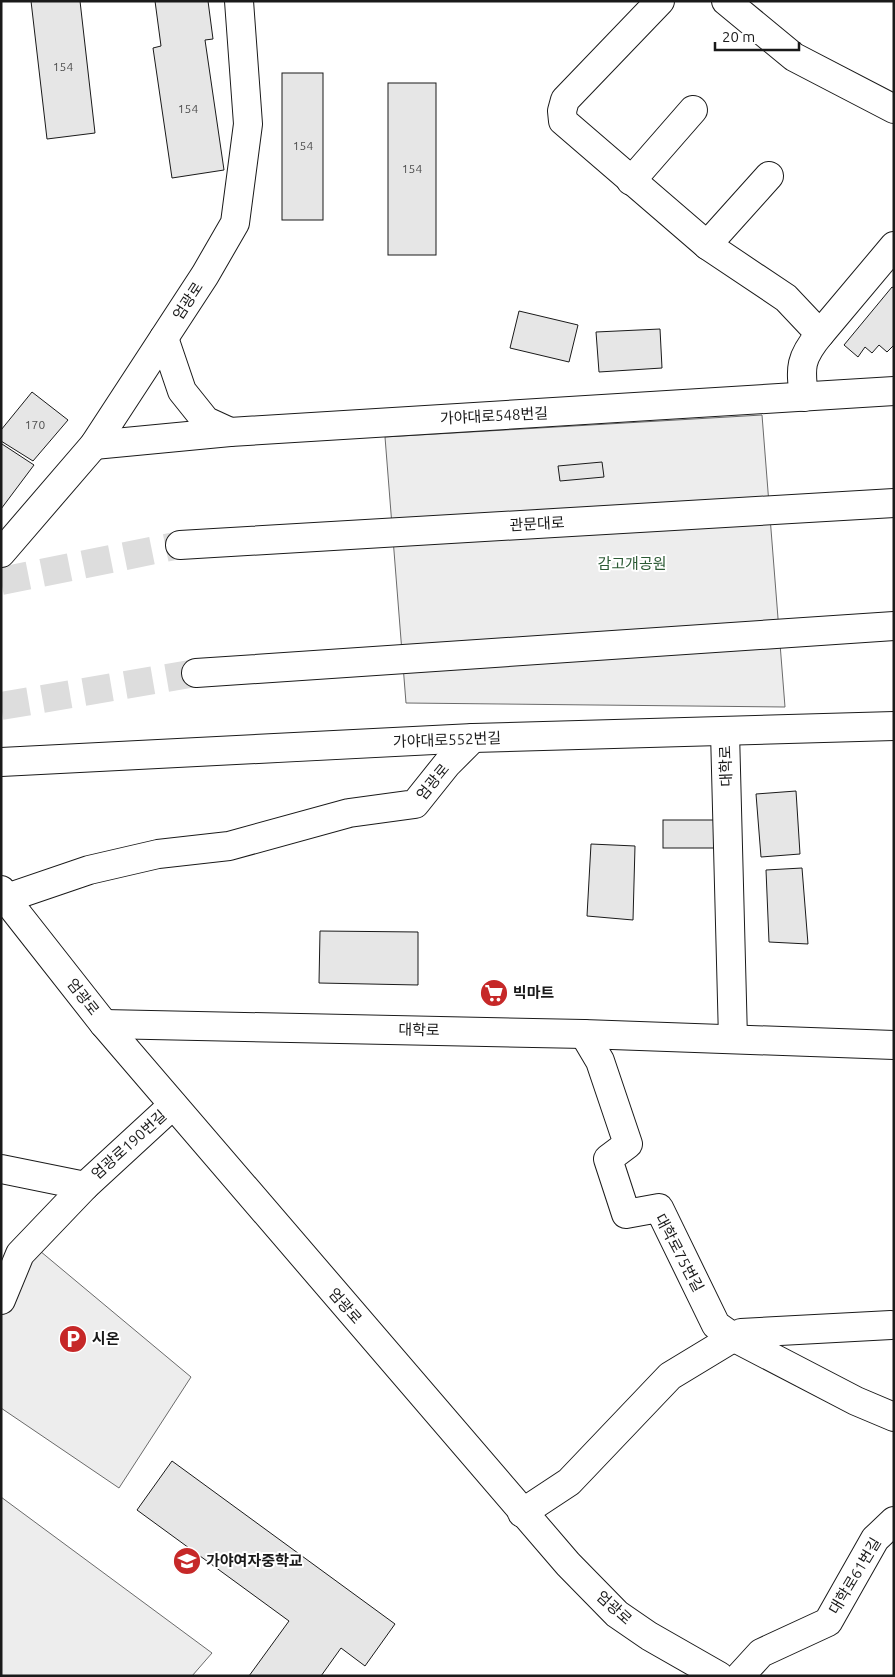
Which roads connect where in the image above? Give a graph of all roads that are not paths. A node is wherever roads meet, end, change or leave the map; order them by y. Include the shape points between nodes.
1 (240, 1) edge
2 (660, 1) edge
3 (726, 1) edge
4 (894, 109) edge
5 (693, 110) dead end
6 (769, 176) dead end
7 (631, 181) junction
8 (707, 245) junction
9 (894, 246) edge
10 (820, 334) junction
11 (164, 338) junction
12 (894, 391) edge
13 (804, 397) junction
14 (230, 432) junction
15 (94, 445) junction
16 (894, 503) edge
17 (180, 545) tunnel mouth
18 (1, 553) edge
19 (894, 626) edge
20 (196, 673) tunnel mouth
21 (894, 726) edge
22 (725, 732) junction
23 (473, 738) junction
24 (8, 760) edge
25 (3, 896) edge
26 (104, 1024) junction
27 (584, 1034) junction
28 (734, 1039) junction
29 (894, 1045) edge
30 (174, 1105) junction
31 (1, 1169) edge
32 (85, 1186) junction
33 (11, 1251) edge
34 (1, 1300) edge
35 (891, 1325) dead end
36 (733, 1337) junction
37 (894, 1417) edge
38 (522, 1513) junction
39 (894, 1521) edge
40 (719, 1676) edge
41 (740, 1676) edge

1 - 11 main road, 엄광로 via 248,124 235,223 206,275
2 - 7 main road via 565,100 562,111 563,121
3 - 4 main road via 794,57
5 - 7 main road
6 - 8 main road
7 - 8 main road
8 - 10 main road via 786,298
9 - 10 main road
10 - 13 main road via 806,351 801,370
11 - 14 main road via 182,391 206,421
11 - 15 main road, 엄광로
12 - 13 main road, 가야대로548번길
13 - 14 main road, 가야대로548번길
14 - 15 main road, 가야대로548번길
15 - 18 main road, 엄광로
16 - 17 main road, 관문대로
19 - 20 main road
21 - 22 main road, 가야대로552번길
22 - 23 main road, 가야대로552번길
22 - 28 main road, 대학로
23 - 24 main road, 가야대로552번길
23 - 25 main road, 엄광로 via 415,804 348,813 229,846 158,854 89,870
25 - 26 main road, 엄광로
26 - 27 main road, 대학로
26 - 30 main road, 엄광로
27 - 28 main road, 대학로
27 - 36 main road, 대학로75번길 via 600,1061 628,1144 608,1159 626,1214 659,1208 716,1325
28 - 29 main road, 대학로
30 - 32 main road, 엄광로190번길
30 - 38 main road, 엄광로
31 - 32 main road, 엄광로190번길
32 - 33 main road, 엄광로190번길
33 - 34 main road, 엄광로190번길
35 - 36 main road via 741,1333
36 - 37 main road, 대학로75번길 via 856,1401
36 - 38 main road via 670,1376 569,1482
38 - 40 main road, 엄광로 via 618,1614 649,1636
39 - 41 main road, 대학로61번길 via 875,1539 828,1622 761,1653

